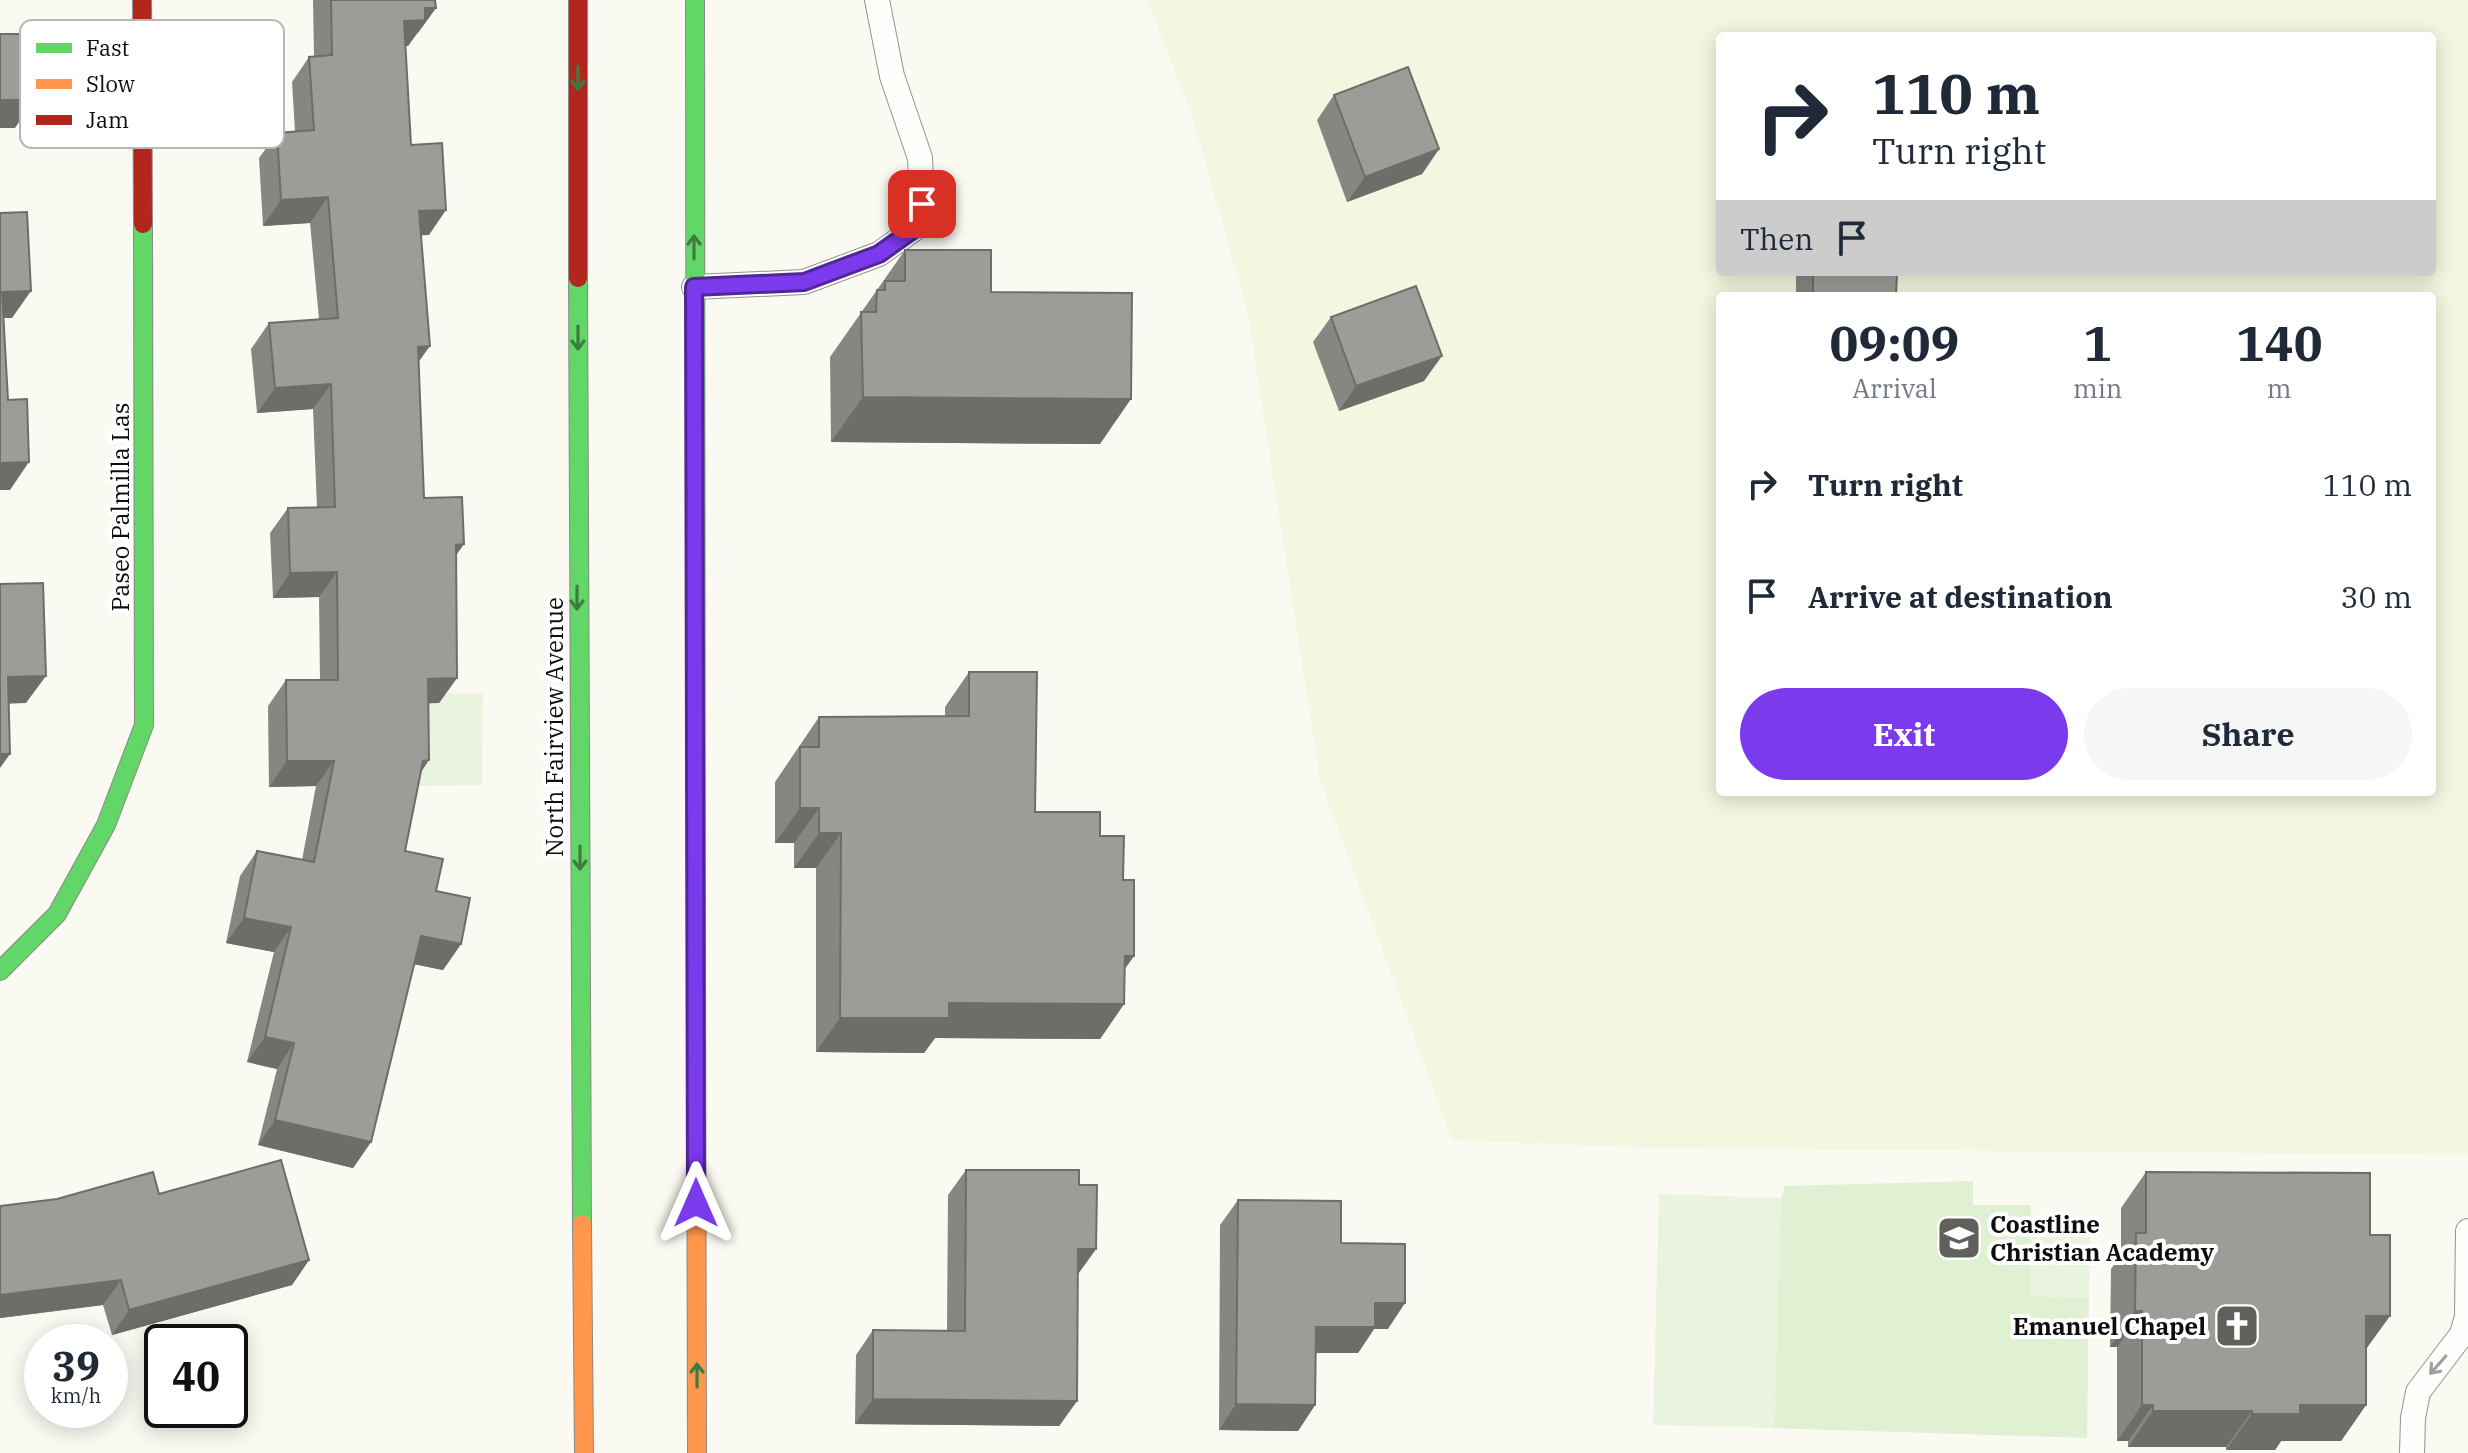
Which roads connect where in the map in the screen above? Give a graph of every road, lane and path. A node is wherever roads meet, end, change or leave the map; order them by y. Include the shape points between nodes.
1 (142, 0) edge
2 (578, 0) edge
3 (695, 0) edge
4 (877, 0) edge
5 (142, 20) edge
6 (142, 148) edge
7 (694, 287) junction
8 (0, 971) edge
9 (2468, 1231) edge
10 (584, 1453) edge
11 (697, 1453) edge
12 (2412, 1453) edge

1 - 5 street, Paseo Palmilla Las
2 -> 10 street, North Fairview Avenue
7 -> 3 street
4 - 7 lane via 892,76 920,158 922,204 914,229 879,254 804,282
6 - 8 street, Paseo Palmilla Las via 144,725 106,825 57,914
11 -> 7 street
9 -> 12 lane via 2467,1317 2462,1334 2418,1392

